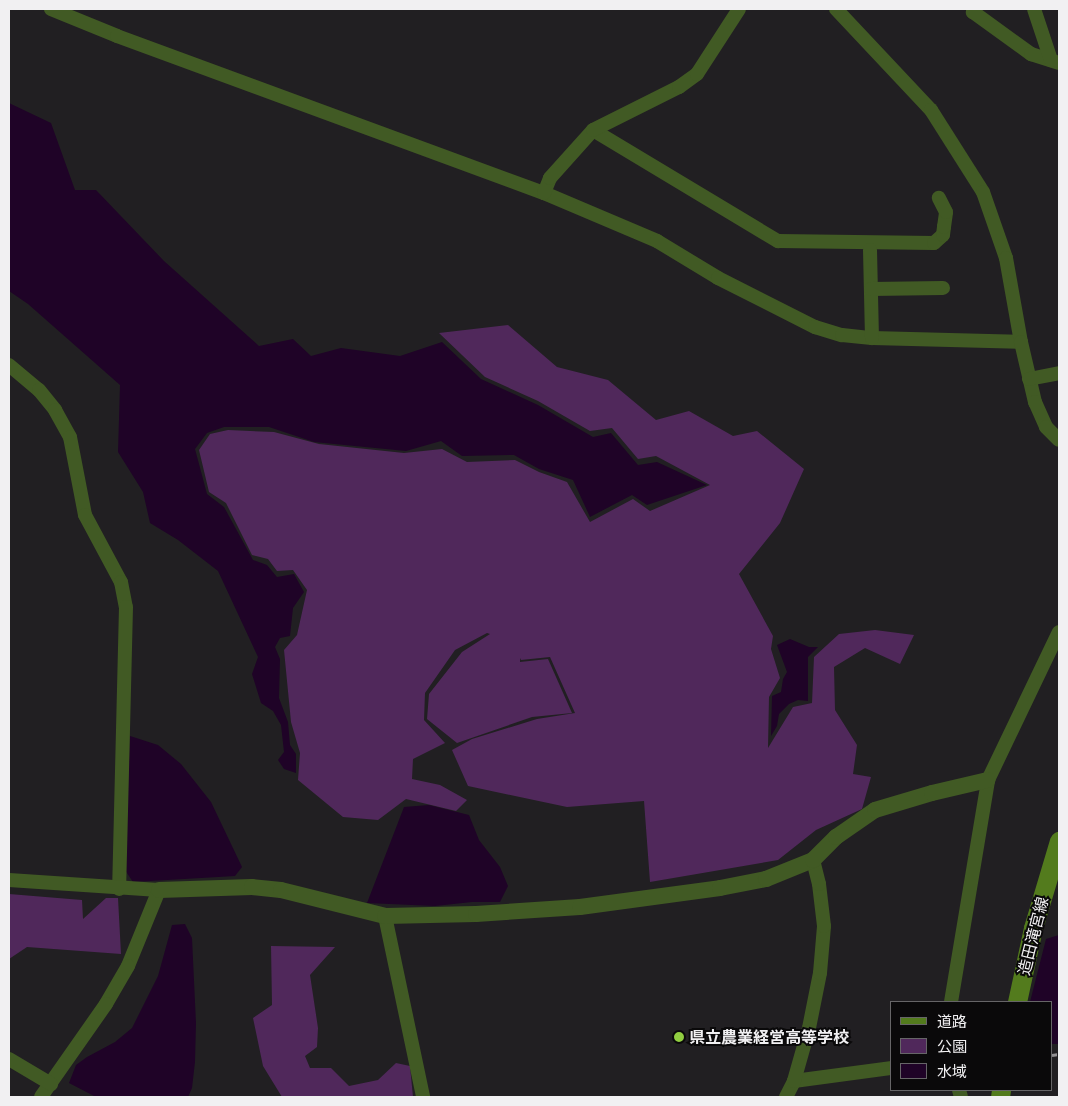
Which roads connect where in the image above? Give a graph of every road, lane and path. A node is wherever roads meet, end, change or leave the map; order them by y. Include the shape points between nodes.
1 (51, 9) edge
2 (739, 9) edge
3 (836, 9) edge
4 (976, 9) edge
5 (1034, 9) edge
6 (1055, 61) edge
7 (593, 130) junction
8 (544, 193) junction
9 (939, 198) dead end
10 (870, 250) dead end
11 (943, 288) dead end
12 (871, 289) junction
13 (872, 338) junction
14 (1021, 342) junction
15 (9, 365) edge
16 (1059, 373) edge
17 (1029, 379) junction
18 (1059, 440) edge
19 (1059, 632) edge
20 (988, 780) junction
21 (1059, 841) edge
22 (813, 860) junction
23 (9, 880) edge
24 (119, 889) junction
25 (159, 890) junction
26 (384, 916) junction
27 (952, 1001) edge
28 (1017, 1001) edge
29 (9, 1059) edge
30 (890, 1068) edge
31 (794, 1081) junction
32 (51, 1084) junction
33 (41, 1097) edge
34 (423, 1097) edge
35 (786, 1097) edge

1 - 8 street
2 - 7 street via 697,74 679,87
3 - 14 street via 931,110 983,192 1006,258
4 - 6 street via 973,12 1031,54
5 - 6 street
7 - 8 street via 550,178
7 - 9 street via 778,241 934,242 943,235 946,212
8 - 13 street via 657,242 718,278 815,327 842,335
10 - 12 street
11 - 12 street
12 - 13 street
13 - 14 street
14 - 17 street
15 - 24 street via 39,390 56,410 70,437 85,515 121,582 125,660
16 - 17 street
17 - 18 street via 1034,402 1046,428
19 - 20 street
20 - 22 street via 875,810 836,837
20 - 27 street
21 - 28 main road, 造田滝宮線
22 - 26 street via 766,880 580,907
22 - 31 street via 824,926 820,973
23 - 24 street
24 - 25 street
25 - 26 street via 252,887 281,890
25 - 32 street via 128,966
26 - 34 street
29 - 32 street
30 - 31 street
31 - 35 street
32 - 33 street

